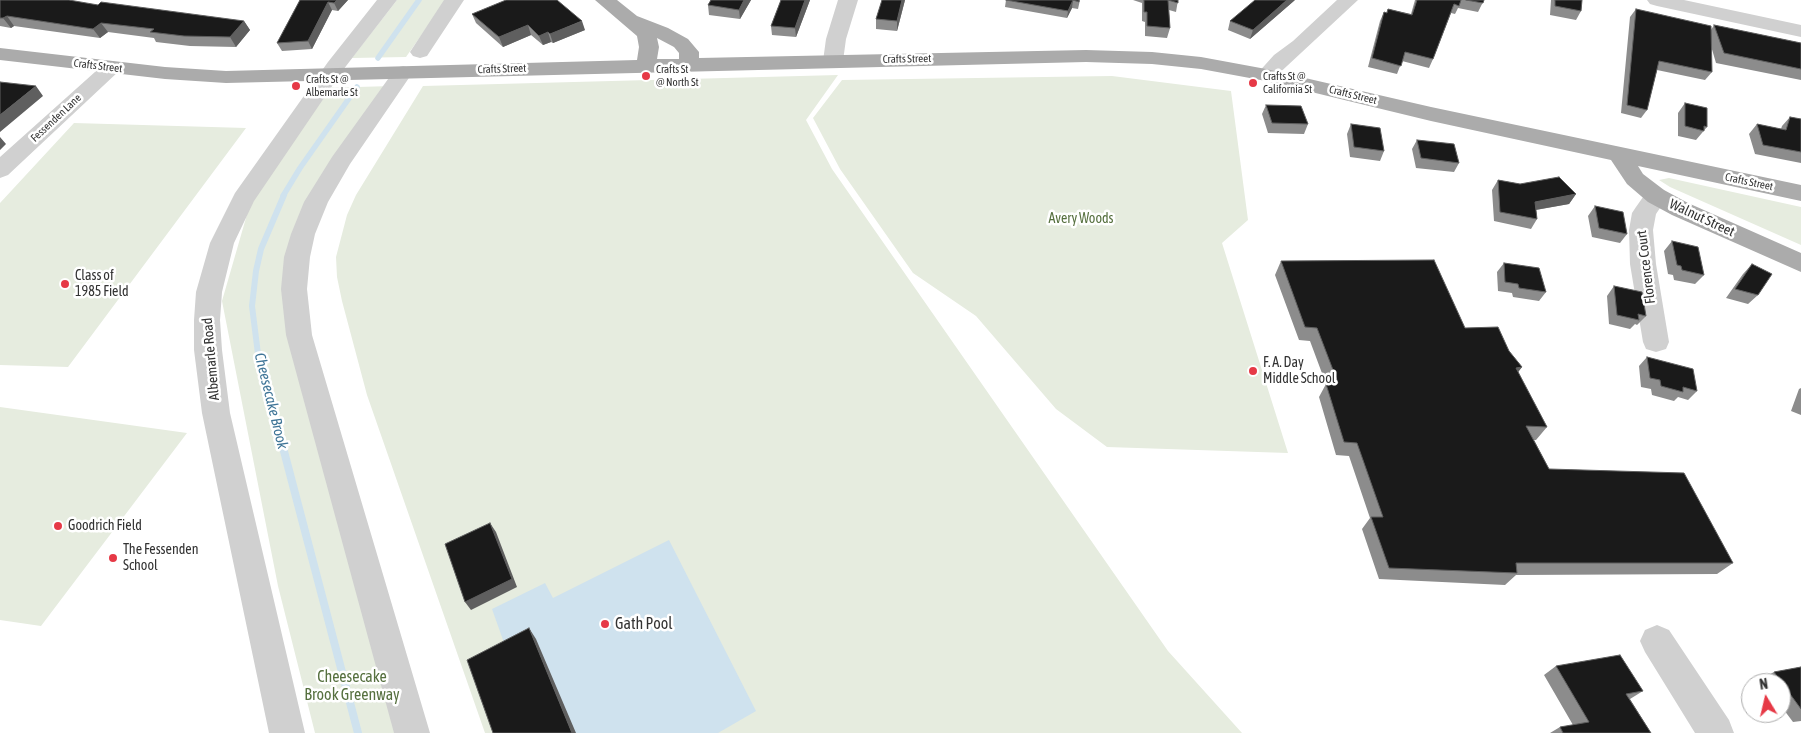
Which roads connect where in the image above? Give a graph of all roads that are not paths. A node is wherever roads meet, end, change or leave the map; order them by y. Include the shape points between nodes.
1 (387, 0) edge
2 (454, 0) edge
3 (605, 0) edge
4 (848, 0) edge
5 (1348, 0) edge
6 (1657, 0) edge
7 (632, 21) junction
8 (1801, 31) edge
9 (1300, 45) junction
10 (0, 54) edge
11 (833, 61) junction
12 (412, 62) junction
13 (689, 64) junction
14 (646, 65) junction
15 (112, 67) junction
16 (330, 75) junction
17 (1266, 75) junction
18 (1293, 81) junction
19 (1620, 154) junction
20 (0, 170) edge
21 (1801, 193) edge
22 (1656, 196) junction
23 (1801, 263) edge
24 (1656, 342) dead end
25 (1657, 641) dead end
26 (287, 733) edge
27 (412, 733) edge
28 (1716, 733) edge

1 - 16 street, Albemarle Road
2 - 12 street
3 - 7 main road
4 - 11 street
5 - 9 street
6 - 8 street
7 - 13 main road via 681,43 689,52
7 - 14 main road via 648,38
9 - 17 street
9 - 18 street
10 - 15 main road, Crafts Street
11 - 13 main road, Crafts Street
11 - 17 main road, Crafts Street via 1127,56 1185,61
12 - 14 main road, Crafts Street
12 - 16 main road, Crafts Street
12 - 27 street via 340,162 316,202 300,245 294,289 299,335
13 - 14 main road, Crafts Street
15 - 16 main road, Crafts Street via 211,76
15 - 20 street, Fessenden Lane
16 - 26 street, Albemarle Road via 236,211 218,255 208,305 208,350 216,413
17 - 18 main road, Crafts Street
18 - 19 main road, Crafts Street
19 - 21 main road, Crafts Street
19 - 22 main road, Walnut Street via 1635,179
22 - 23 main road, Walnut Street
22 - 24 street, Florence Court via 1644,213 1641,230 1643,264
25 - 28 street

